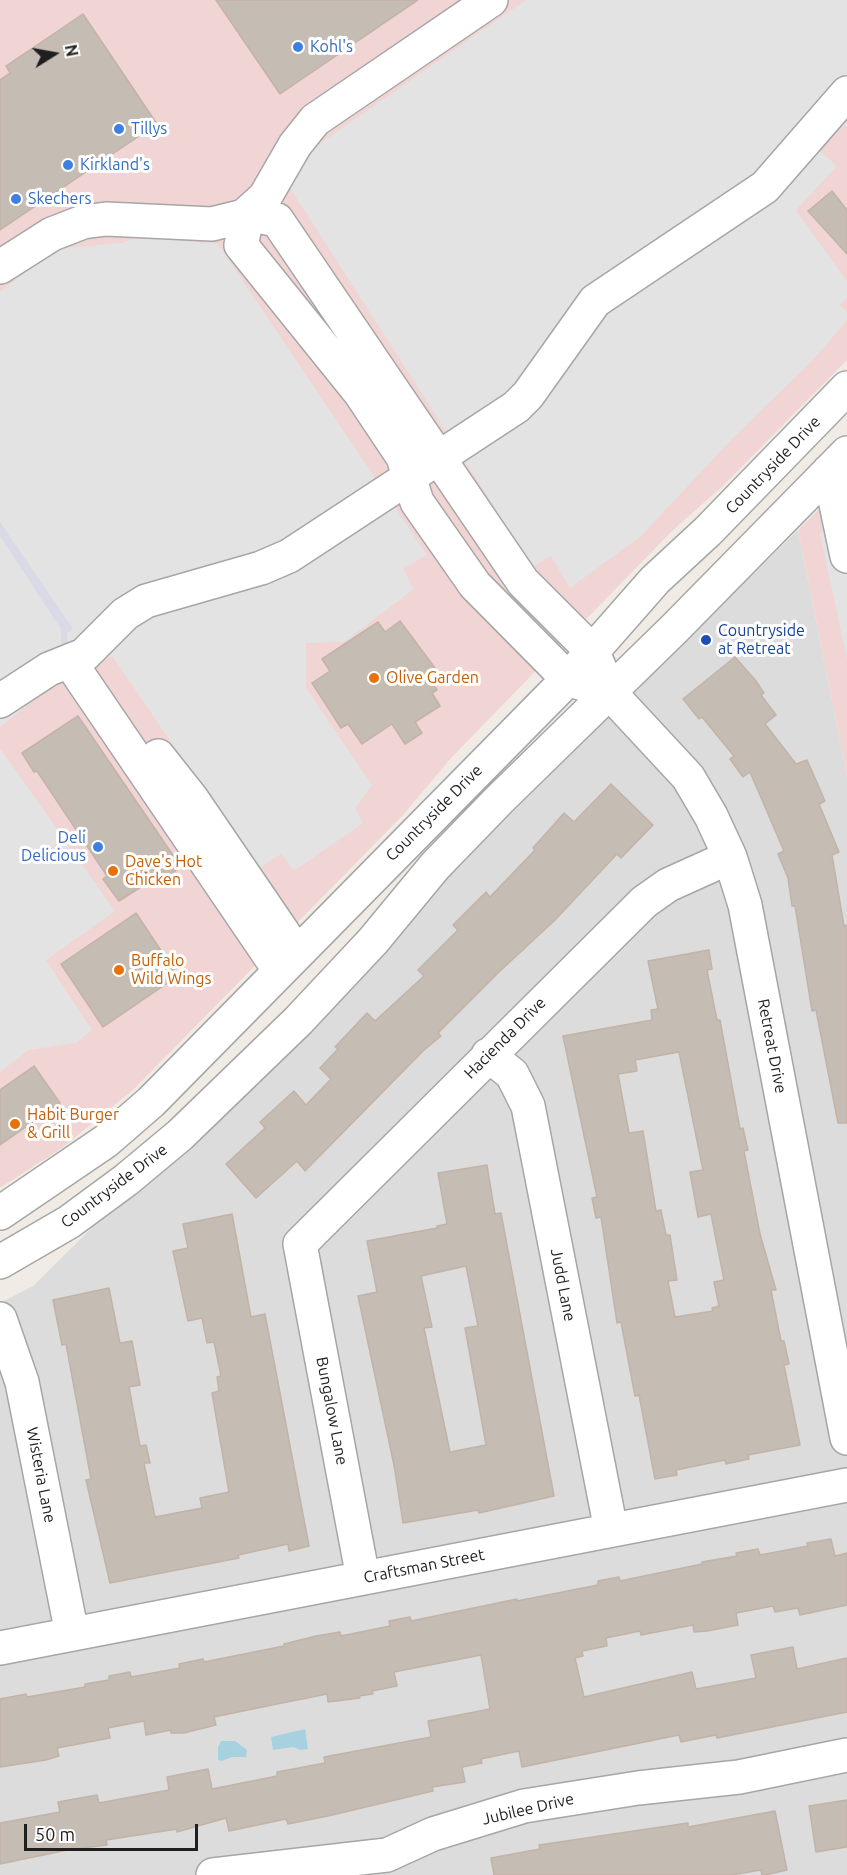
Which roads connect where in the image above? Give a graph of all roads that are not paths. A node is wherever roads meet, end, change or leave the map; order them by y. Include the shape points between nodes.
1 (490, 0) edge
2 (847, 93) edge
3 (248, 214) junction
4 (0, 267) edge
5 (847, 388) edge
6 (439, 459) junction
7 (838, 462) edge
8 (410, 478) junction
9 (847, 556) edge
10 (593, 652) junction
11 (79, 656) junction
12 (568, 679) junction
13 (610, 693) junction
14 (0, 701) edge
15 (730, 857) junction
16 (288, 962) junction
17 (488, 1054) junction
18 (0, 1213) edge
19 (300, 1244) joint
20 (0, 1262) edge
21 (0, 1319) edge
22 (847, 1438) edge
23 (847, 1485) edge
24 (611, 1530) junction
25 (363, 1578) junction
26 (72, 1634) junction
27 (0, 1648) edge
28 (847, 1755) edge
29 (389, 1865) edge
30 (213, 1875) edge

1 - 3 street via 315,120 265,196
2 - 6 street via 765,187 595,301 524,400
3 - 4 street via 218,224 106,219 83,222 52,234
3 - 6 street via 277,220
3 - 8 street via 242,245 361,394 403,457
5 - 10 street, Countryside Drive via 655,580
6 - 8 street
6 - 10 street via 523,582
7 - 9 street
7 - 13 street, Countryside Drive
8 - 11 street via 280,560 146,601
8 - 12 street via 417,502 475,585
10 - 12 street, Countryside Drive
10 - 13 street
11 - 14 street via 49,669
11 - 16 street via 192,799
12 - 13 street
12 - 16 street, Countryside Drive
13 - 15 street, Retreat Drive via 688,777
13 - 20 street, Countryside Drive via 435,866 373,942 298,1021 180,1135 69,1222
15 - 17 street, Hacienda Drive via 668,885 644,902
15 - 22 street, Retreat Drive via 745,905
16 - 18 street, Countryside Drive via 151,1102 106,1141
17 - 19 street, Hacienda Drive
17 - 24 street, Judd Lane via 512,1074 528,1106
19 - 25 street, Bungalow Lane
21 - 26 street, Wisteria Lane via 22,1382
23 - 24 street, Craftsman Street
24 - 25 street, Craftsman Street
25 - 26 street, Craftsman Street
26 - 27 street, Craftsman Street
28 - 29 street, Jubilee Drive via 739,1777 524,1806 434,1833
29 - 30 street, Jubilee Drive

